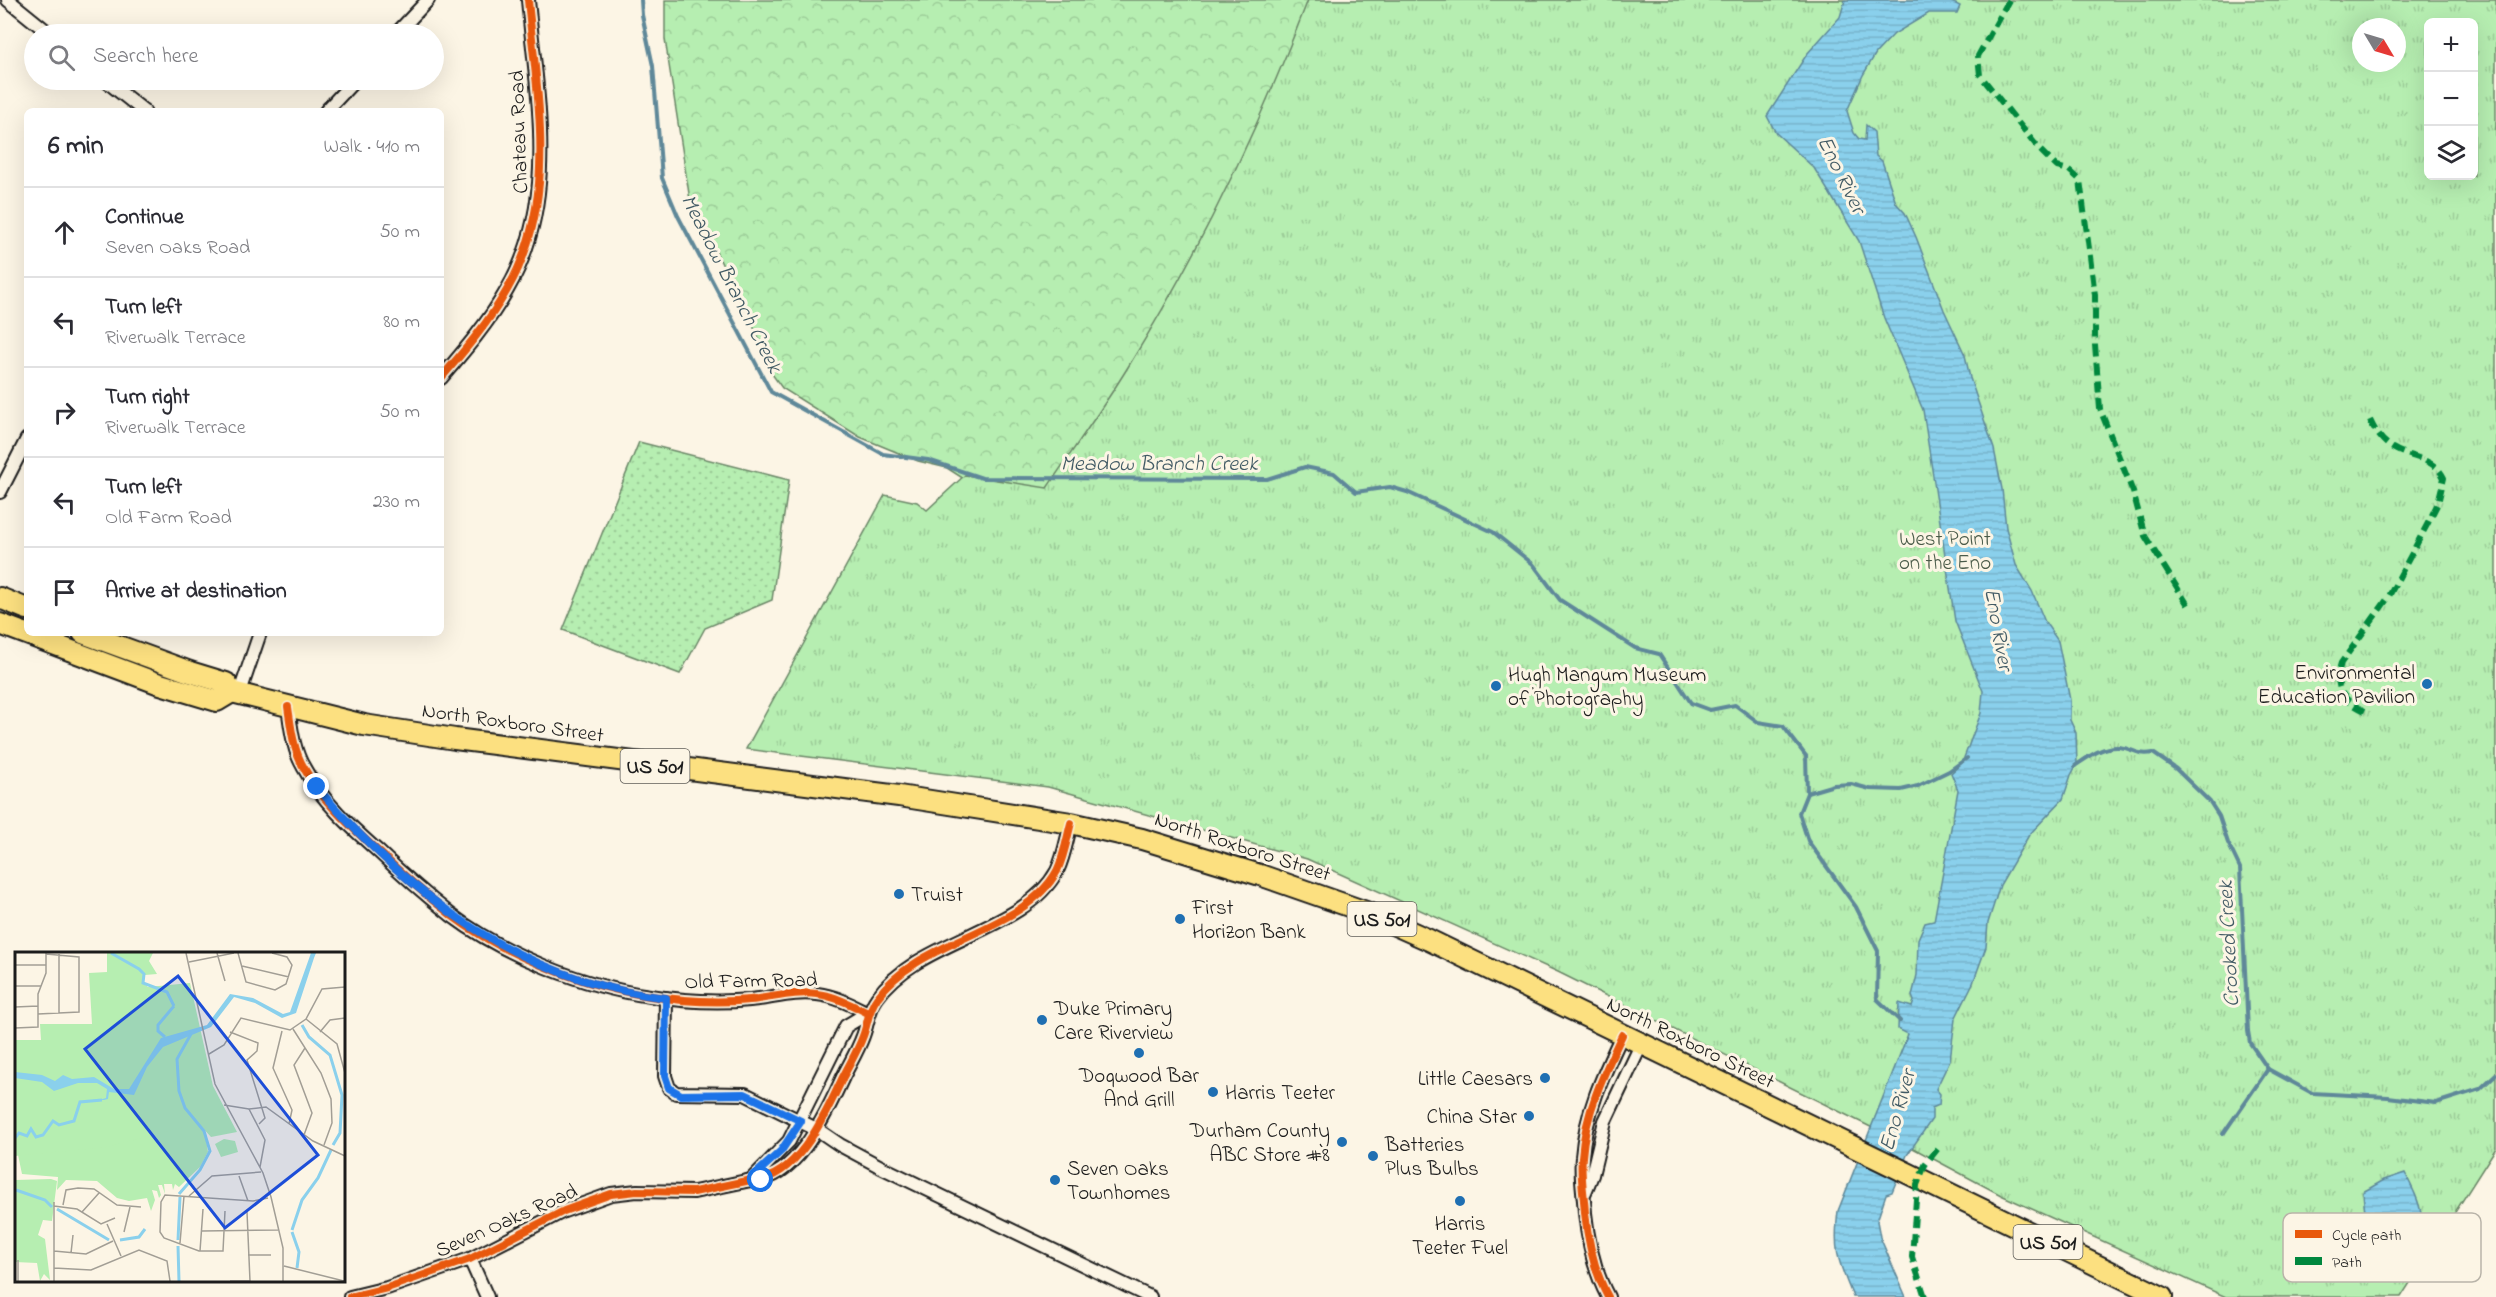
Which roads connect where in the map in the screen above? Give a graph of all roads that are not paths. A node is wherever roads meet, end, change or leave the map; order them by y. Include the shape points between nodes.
1 (8, 0) edge
2 (428, 0) edge
3 (528, 0) edge
4 (38, 24) edge
5 (405, 24) edge
6 (118, 90) edge
7 (346, 90) edge
8 (140, 108) edge
9 (329, 108) edge
10 (444, 374) edge
11 (24, 445) edge
12 (0, 492) edge
13 (0, 598) edge
14 (24, 608) edge
15 (0, 611) edge
16 (24, 620) edge
17 (0, 624) edge
18 (24, 633) edge
19 (32, 636) edge
20 (91, 636) edge
21 (259, 636) edge
22 (236, 694) junction
23 (288, 707) junction
24 (1071, 823) junction
25 (666, 998) junction
26 (868, 1013) junction
27 (1622, 1035) junction
28 (1641, 1045) junction
29 (801, 1121) junction
30 (818, 1130) junction
31 (751, 1180) junction
32 (1584, 1196) junction
33 (470, 1259) junction
34 (350, 1297) edge
35 (487, 1297) edge
36 (1150, 1297) edge
37 (1608, 1297) edge
38 (2162, 1297) edge

1 - 4 street
2 - 5 street
3 - 10 street, Chateau Road via 542,164 534,223 506,292
6 - 8 street
7 - 9 street
11 - 12 street
13 - 14 highway
15 - 16 highway
17 - 18 highway, North Roxboro Street / US 501
19 - 22 highway, North Roxboro Street / US 501 via 217,701
20 - 22 highway, North Roxboro Street / US 501 via 226,682
21 - 22 street
22 - 23 highway, North Roxboro Street / US 501
23 - 24 highway, North Roxboro Street / US 501 via 364,725 466,741 899,796
23 - 25 street, Old Farm Road via 297,754 315,785 363,837 451,915 545,967 623,991
24 - 26 street via 1057,871 1036,897 908,968 877,998
24 - 27 highway, North Roxboro Street / US 501 via 1201,856 1366,912
25 - 26 street, Old Farm Road via 749,1000 816,994
25 - 29 street via 665,1076 669,1088 681,1095 745,1094
26 - 29 street via 846,1026
26 - 30 street, Seven Oaks Road via 864,1034
27 - 28 highway, North Roxboro Street / US 501
27 - 32 street via 1588,1117 1582,1158
28 - 32 street via 1605,1121
28 - 38 highway, North Roxboro Street / US 501
29 - 30 street
29 - 31 street via 781,1151
30 - 31 street, Seven Oaks Road via 786,1165 769,1177
30 - 36 street via 881,1167
31 - 33 street, Seven Oaks Road via 694,1192 611,1194 564,1211
32 - 37 street via 1593,1257
33 - 34 street, Seven Oaks Road
33 - 35 street

